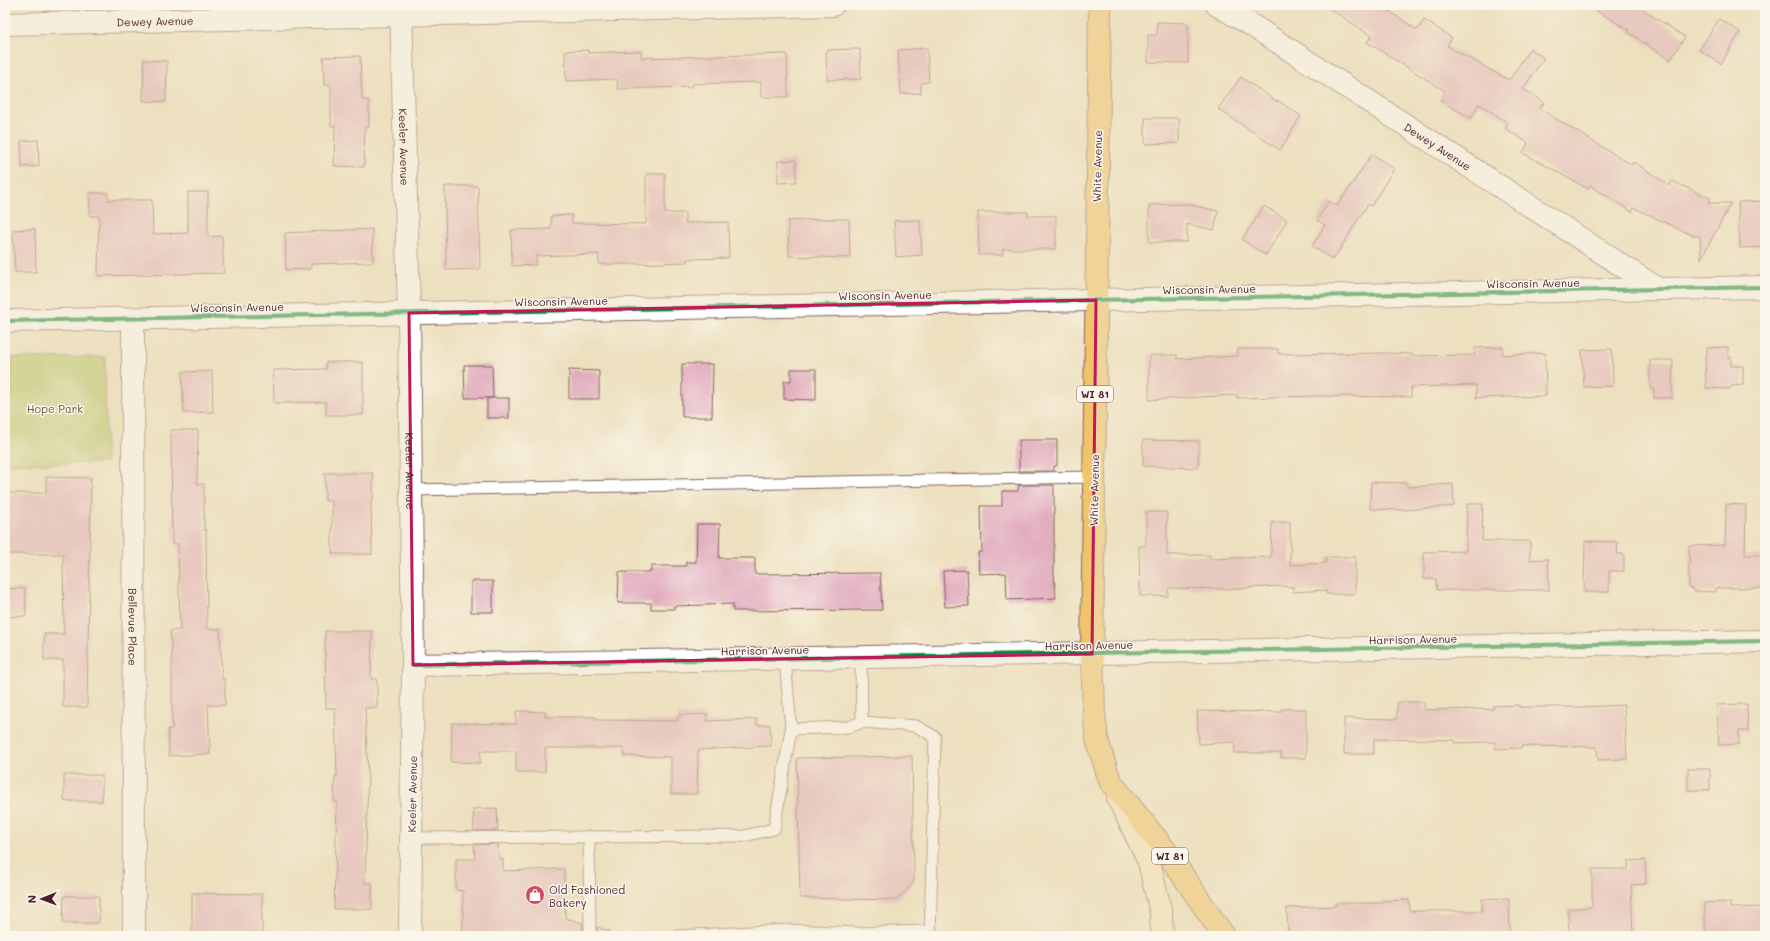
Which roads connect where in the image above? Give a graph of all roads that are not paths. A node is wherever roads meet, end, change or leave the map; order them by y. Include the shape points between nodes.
1 (833, 5) edge
2 (1100, 5) edge
3 (1217, 5) edge
4 (401, 10) edge
5 (5, 24) edge
6 (1765, 287) edge
7 (1658, 289) junction
8 (1096, 300) junction
9 (409, 313) junction
10 (133, 318) junction
11 (5, 321) edge
12 (1095, 477) junction
13 (410, 490) junction
14 (1765, 641) edge
15 (1092, 654) junction
16 (861, 658) junction
17 (785, 659) junction
18 (413, 665) junction
19 (862, 722) junction
20 (791, 729) junction
21 (1110, 781) junction
22 (589, 837) junction
23 (411, 838) junction
24 (930, 933) edge
25 (134, 936) edge
26 (410, 936) edge
27 (590, 936) edge
28 (677, 936) edge
29 (1162, 936) edge
30 (1224, 936) edge

1 - 4 street, Dewey Avenue
2 - 8 main road, White Avenue / WI 81
3 - 7 street, Dewey Avenue
4 - 5 street, Dewey Avenue
4 - 9 street, Keeler Avenue
6 - 7 street, Wisconsin Avenue
7 - 8 street, Wisconsin Avenue
8 - 9 street, Wisconsin Avenue
8 - 12 main road, White Avenue / WI 81
9 - 10 street, Wisconsin Avenue
9 - 13 street, Keeler Avenue
10 - 11 street, Wisconsin Avenue
10 - 25 street, Bellevue Place
12 - 13 lane
12 - 15 main road, White Avenue / WI 81
13 - 18 street, Keeler Avenue
14 - 15 street, Harrison Avenue
15 - 16 street, Harrison Avenue
15 - 21 main road, White Avenue / WI 81 via 1097,740
16 - 17 street, Harrison Avenue
16 - 19 lane
17 - 18 street, Harrison Avenue
17 - 20 lane
18 - 23 street, Keeler Avenue
19 - 20 lane via 849,727
19 - 24 lane via 916,726 935,737
20 - 22 lane via 774,829 744,836
21 - 29 street via 1149,862 1161,913
21 - 30 main road, White Avenue / WI 81 via 1166,850
22 - 23 lane
22 - 27 lane
23 - 26 street, Keeler Avenue
24 - 28 lane via 788,930

